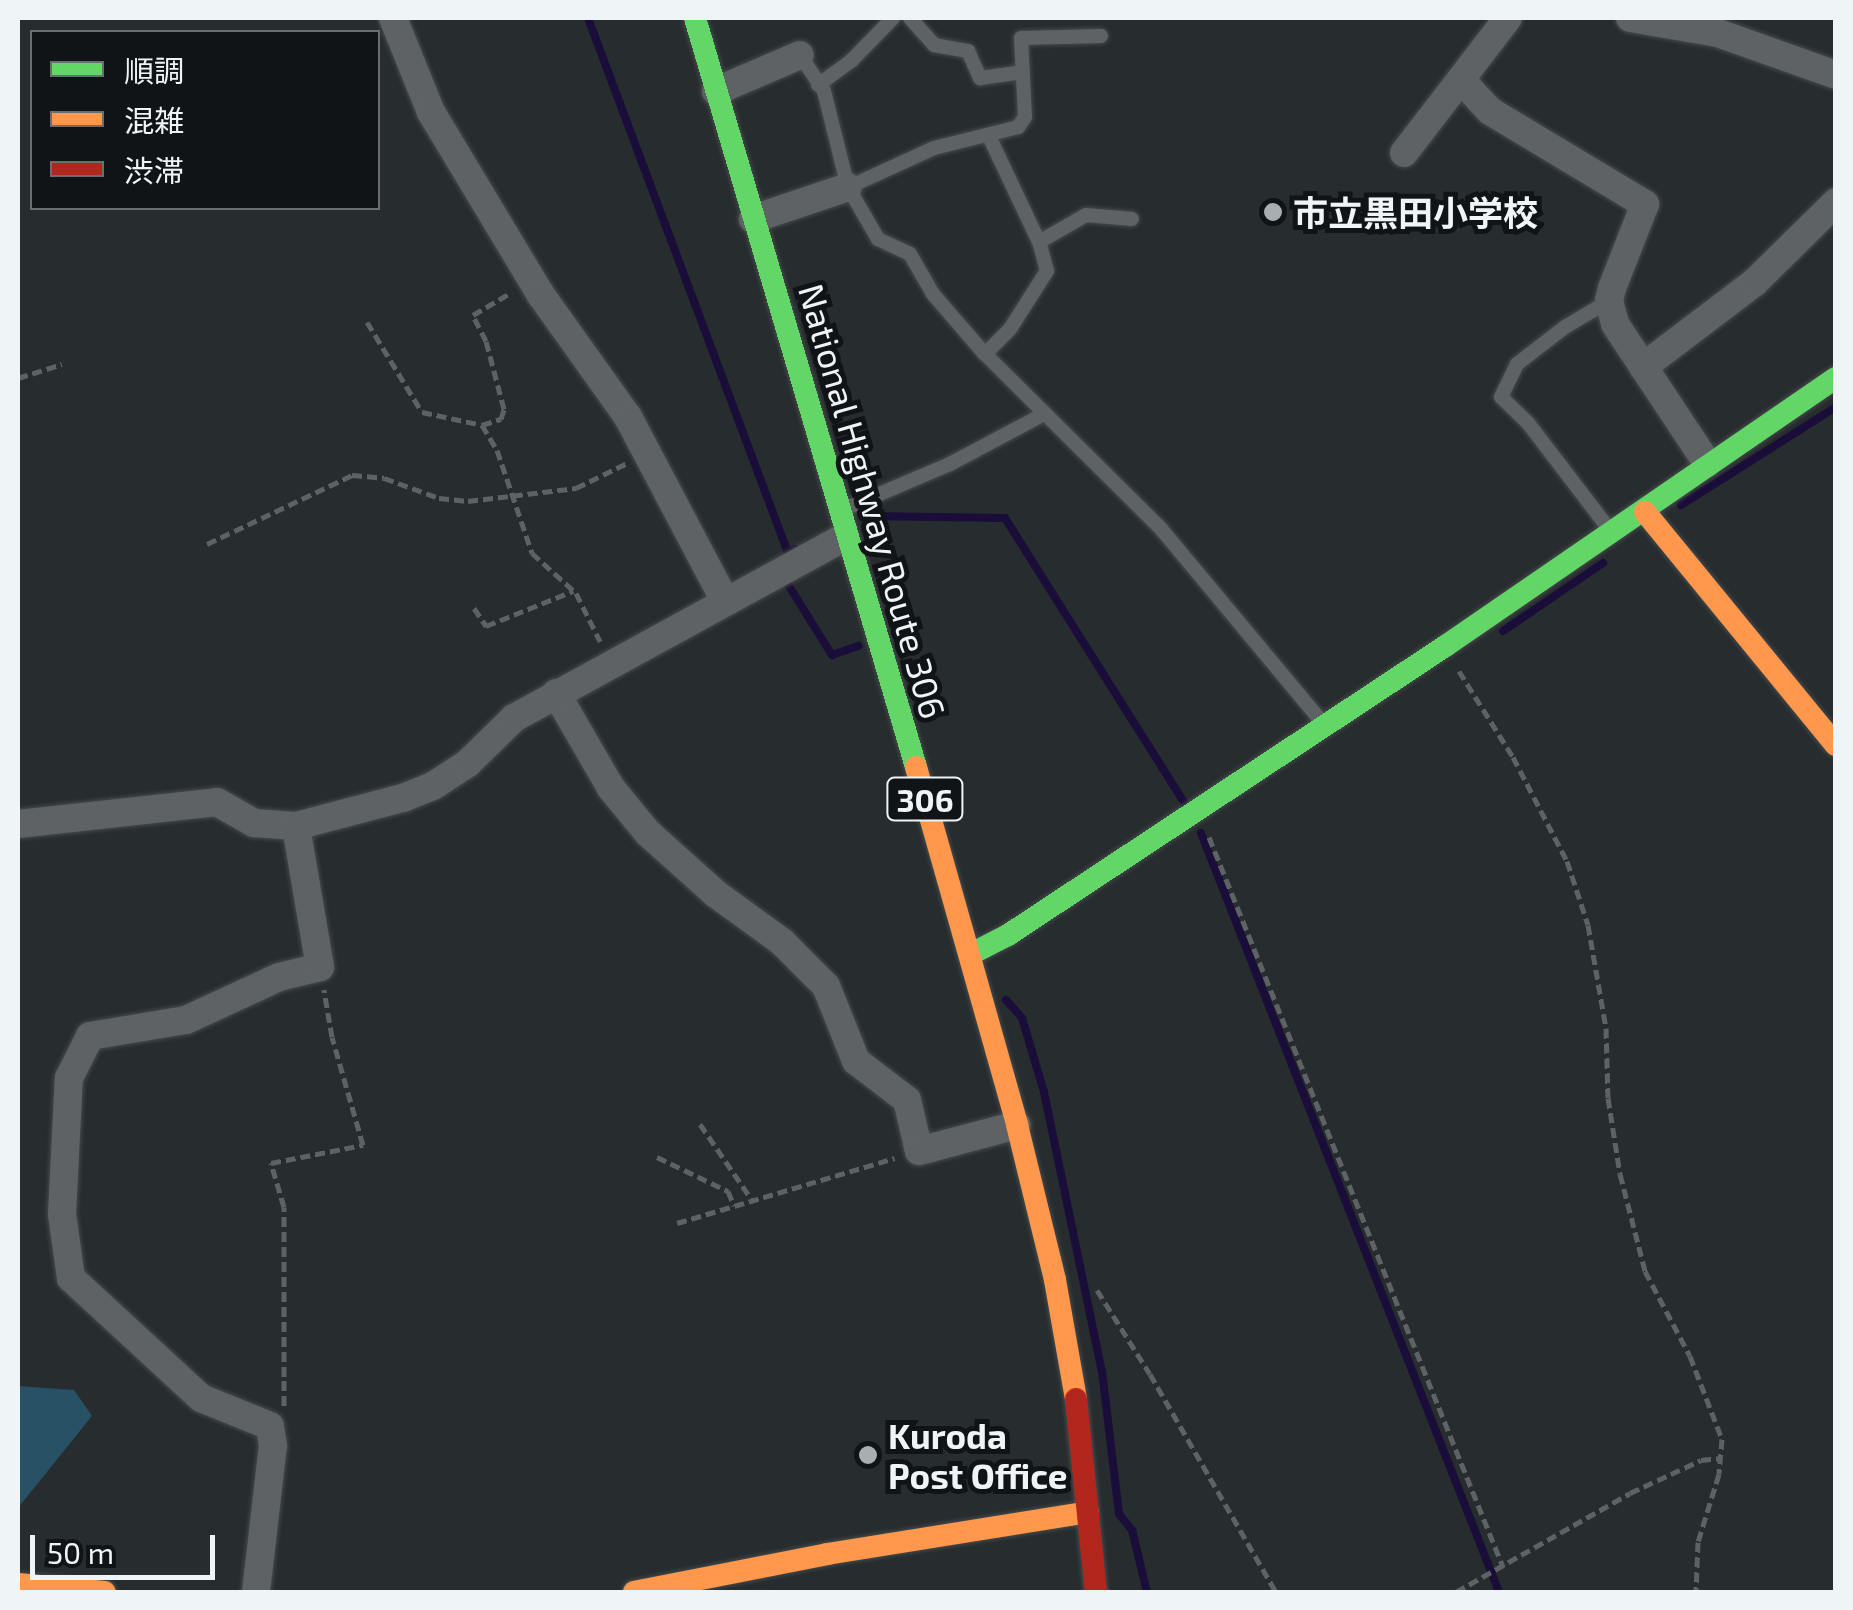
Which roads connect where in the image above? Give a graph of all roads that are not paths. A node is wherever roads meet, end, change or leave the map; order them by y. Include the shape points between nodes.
1 (394, 18) edge
2 (695, 18) edge
3 (893, 18) edge
4 (910, 18) edge
5 (1508, 18) edge
6 (1630, 18) edge
7 (1100, 36) dead end
8 (800, 55) joint
9 (1023, 72) junction
10 (1836, 75) edge
11 (1462, 81) junction
12 (818, 85) junction
13 (716, 91) junction
14 (989, 136) junction
15 (1404, 154) dead end
16 (850, 186) junction
17 (1836, 202) edge
18 (1132, 219) dead end
19 (753, 220) junction
20 (1040, 242) junction
21 (1609, 301) junction
22 (985, 354) junction
23 (1642, 368) junction
24 (1836, 378) edge
25 (1042, 415) junction
26 (1707, 463) junction
27 (1645, 512) junction
28 (842, 524) junction
29 (1612, 534) junction
30 (725, 602) junction
31 (556, 693) junction
32 (1325, 726) junction
33 (1836, 745) edge
34 (18, 824) edge
35 (296, 826) junction
36 (971, 954) junction
37 (1017, 1125) junction
38 (1088, 1512) junction
39 (18, 1584) edge
40 (105, 1592) edge
41 (256, 1592) edge
42 (634, 1592) edge
43 (1096, 1592) edge

1 - 30 street via 430,112 532,280 628,418
2 - 13 main road, National Highway Route 306 / 306
3 - 12 lane
4 - 9 lane via 934,45 968,52 980,78
5 - 11 street
6 - 10 street via 1718,33
7 - 9 lane via 1021,38
8 - 12 lane
8 - 13 street
9 - 14 lane via 1023,122
11 - 15 street
11 - 21 street via 1490,111 1646,204
12 - 16 lane
13 - 19 main road, National Highway Route 306 / 306
14 - 16 lane via 934,148
14 - 20 lane
16 - 19 street
16 - 22 lane via 878,239 910,254 933,294
17 - 23 street via 1756,282
18 - 20 lane via 1086,216
19 - 28 main road, National Highway Route 306 / 306
20 - 22 lane via 1046,277
21 - 23 street
21 - 29 lane via 1517,364 1502,397
22 - 25 lane
23 - 26 street
24 - 26 main road
25 - 28 lane
25 - 32 lane via 1162,530
26 - 27 main road
27 - 29 main road
27 - 33 main road
28 - 30 street
28 - 36 main road, National Highway Route 306 / 306
29 - 32 main road
30 - 31 street
31 - 35 street via 514,718 433,786
31 - 37 street via 611,788 648,834 826,986 856,1061 907,1100 919,1151
32 - 36 main road
34 - 35 street via 217,802 254,823
35 - 41 street via 320,968 279,976 186,1020 90,1036 70,1078 62,1214 71,1278 201,1398 270,1426
36 - 37 main road, National Highway Route 306 / 306
37 - 38 main road, National Highway Route 306 / 306 via 1059,1299
38 - 42 main road
38 - 43 main road, National Highway Route 306 / 306
39 - 40 main road

